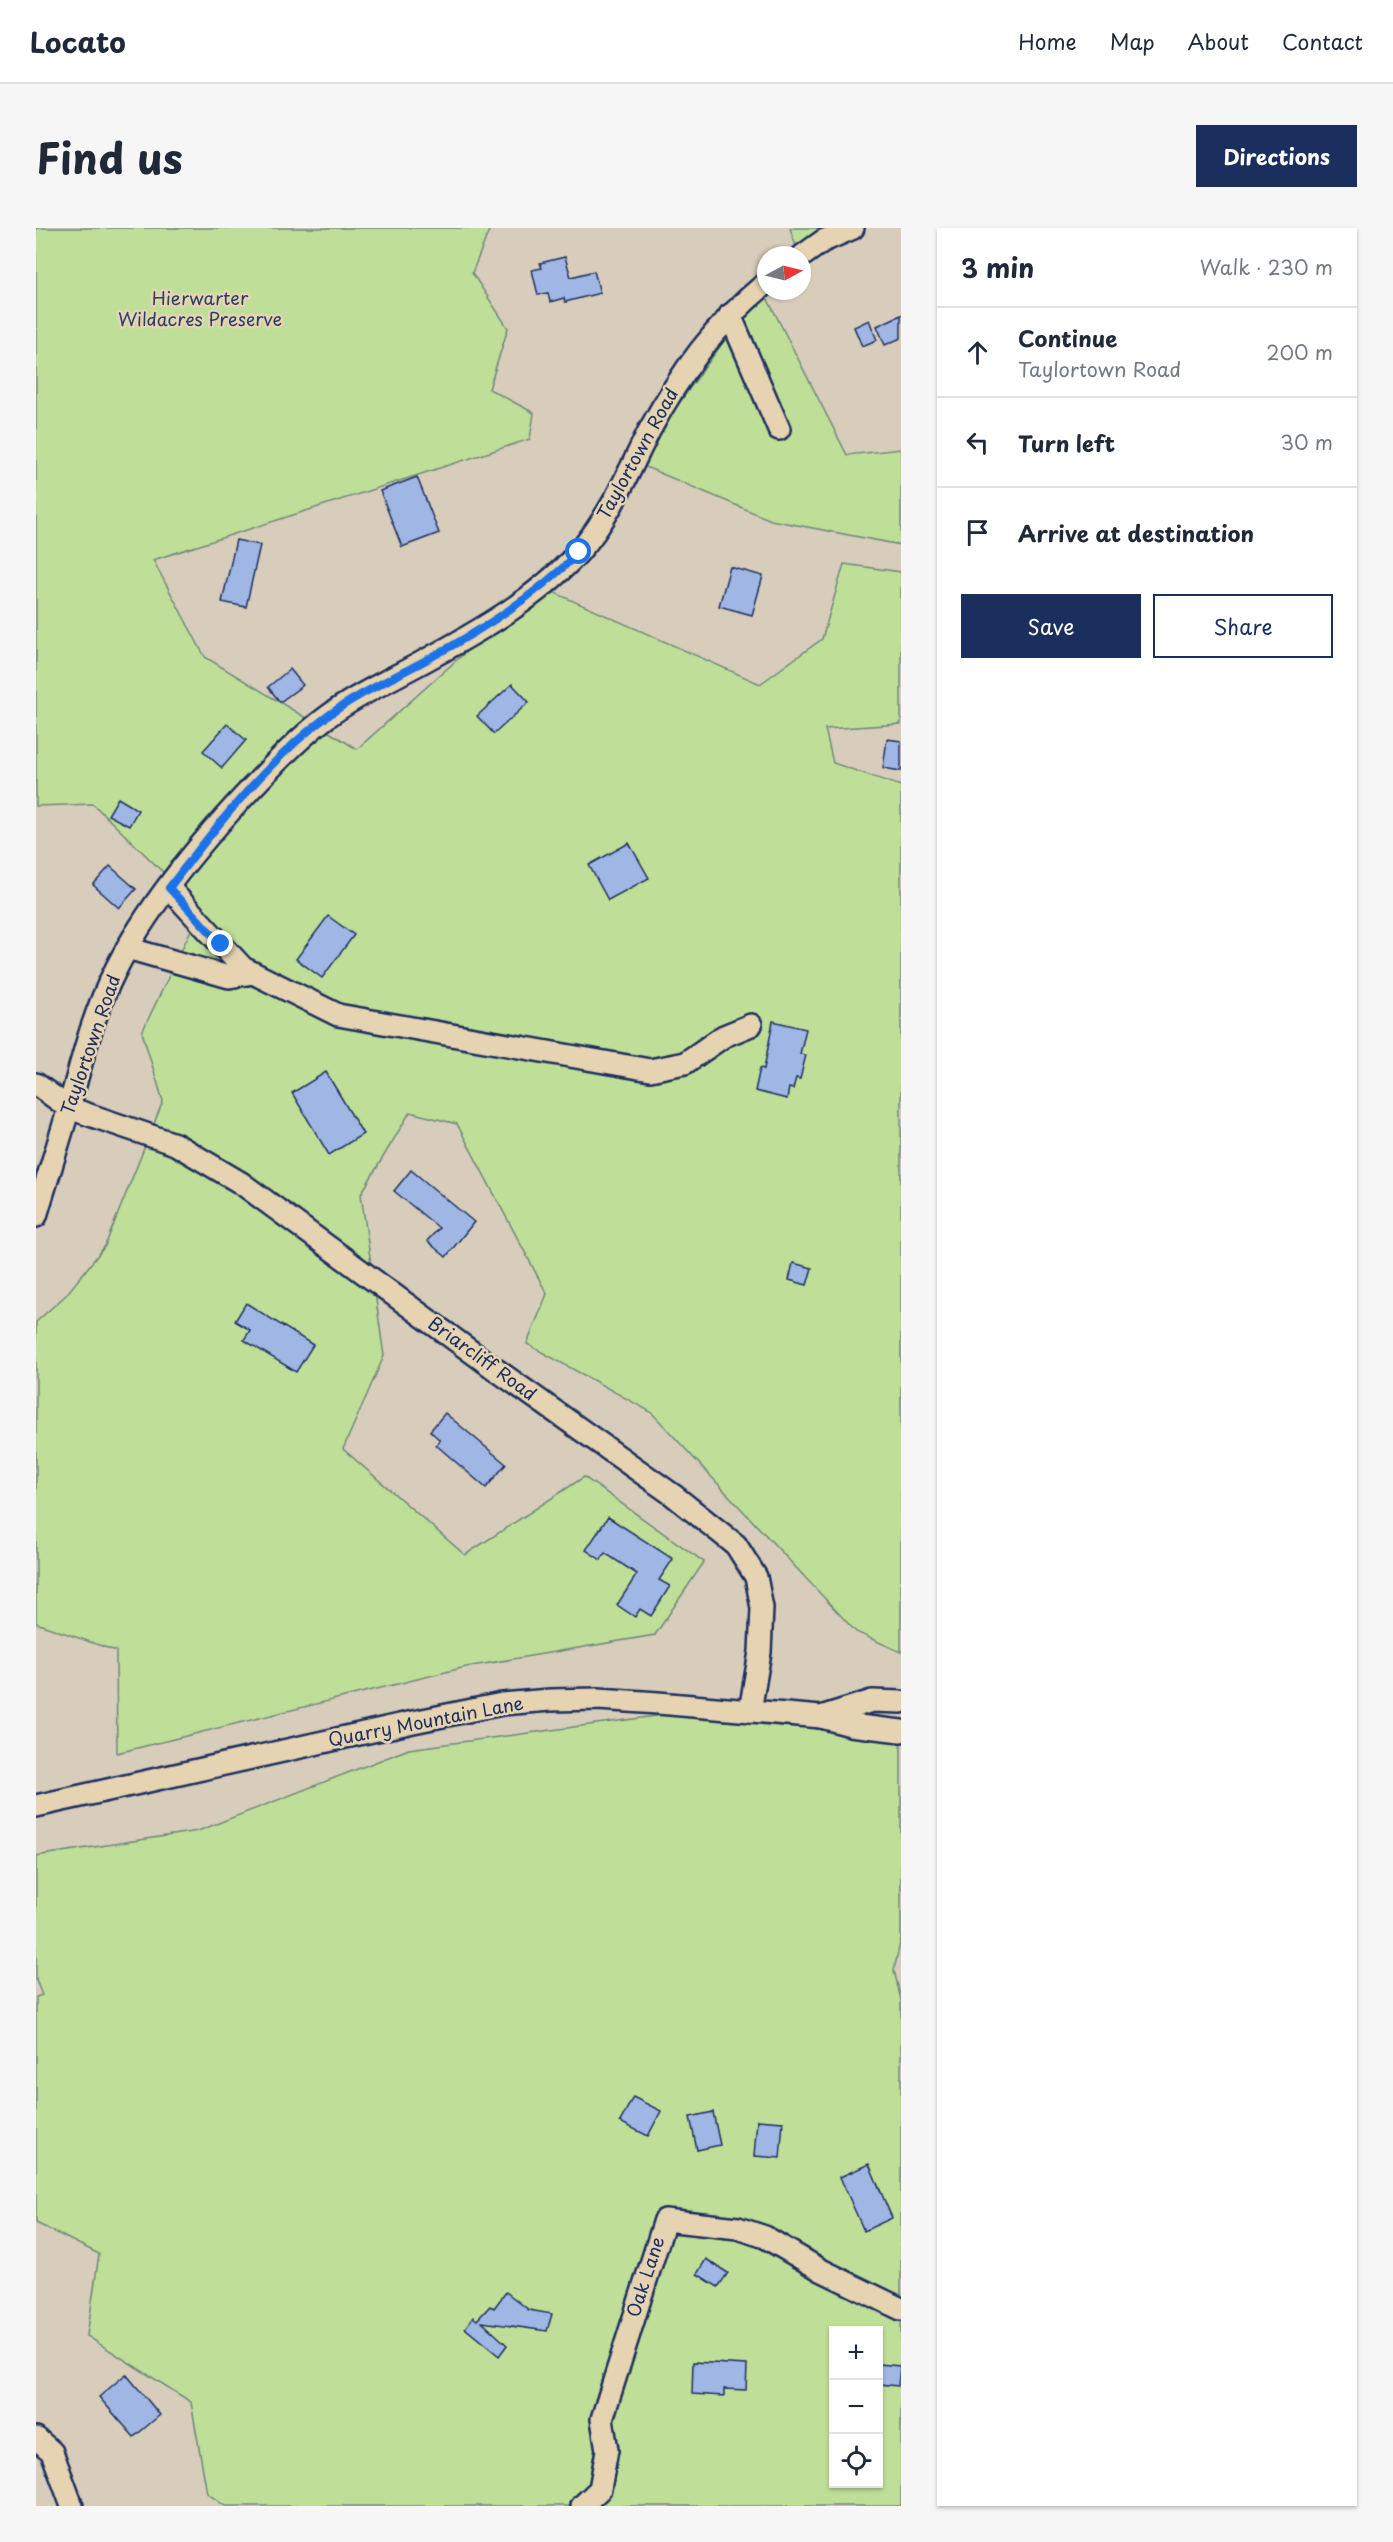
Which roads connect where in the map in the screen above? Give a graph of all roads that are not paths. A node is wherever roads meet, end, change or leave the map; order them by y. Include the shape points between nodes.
1 (853, 228) edge
2 (811, 250) edge
3 (757, 291) edge
4 (730, 315) junction
5 (779, 429) dead end
6 (169, 888) junction
7 (127, 948) junction
8 (253, 973) junction
9 (751, 1025) dead end
10 (36, 1084) edge
11 (69, 1108) junction
12 (36, 1216) edge
13 (901, 1702) edge
14 (750, 1711) junction
15 (821, 1717) junction
16 (901, 1731) edge
17 (36, 1806) edge
18 (901, 2309) edge
19 (36, 2438) edge
20 (72, 2506) edge
21 (582, 2506) edge

1 - 2 street
3 - 4 street, Taylortown Road
4 - 5 street
4 - 6 street, Taylortown Road via 691,360 594,533 562,569 483,628 324,718 237,803
6 - 7 street, Taylortown Road
6 - 8 street via 243,968
7 - 8 street via 229,977
7 - 11 street, Taylortown Road via 97,1017
8 - 9 street via 338,1015 650,1070 685,1063 724,1036
10 - 11 street, Briarcliff Road
11 - 12 street, Taylortown Road
11 - 14 street, Briarcliff Road via 175,1144 241,1183 673,1494 736,1545 756,1577 762,1608 760,1652
13 - 15 street, Quarry Mountain Lane via 872,1701
14 - 15 street, Quarry Mountain Lane
14 - 17 street, Quarry Mountain Lane via 598,1699 502,1704
15 - 16 street, Quarry Mountain Lane
18 - 21 street, Oak Lane via 765,2237 738,2228 665,2220 602,2419 607,2450 600,2489
19 - 20 street via 52,2452

